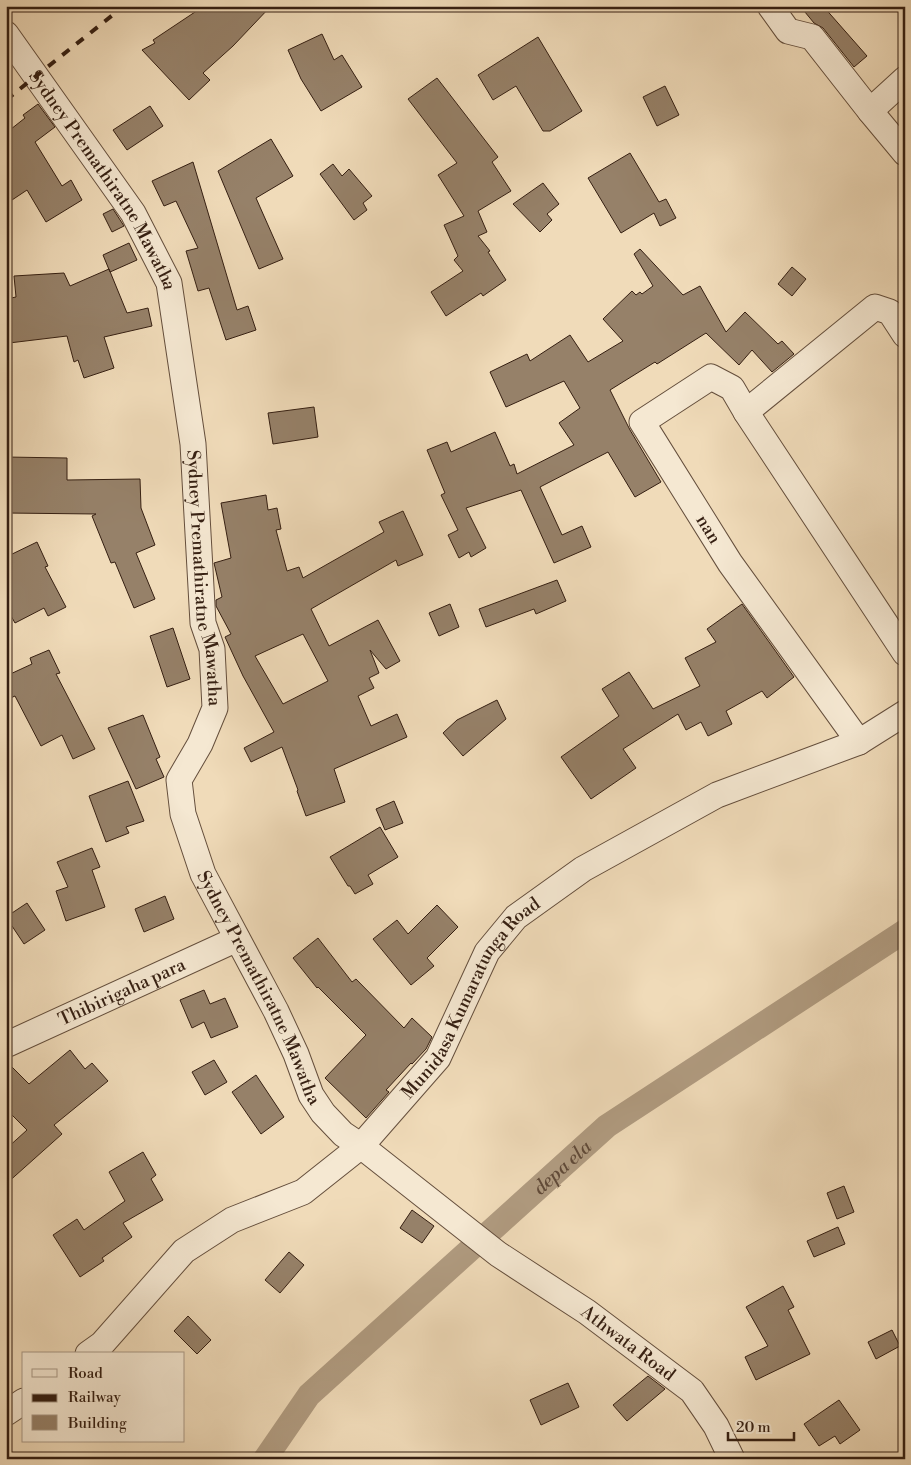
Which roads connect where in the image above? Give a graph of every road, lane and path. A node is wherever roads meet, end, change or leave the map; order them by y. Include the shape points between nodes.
1 (770, 6) edge
2 (6, 34) edge
3 (905, 79) edge
4 (870, 111) junction
5 (905, 153) edge
6 (905, 335) edge
7 (746, 412) junction
8 (905, 654) edge
9 (905, 713) edge
10 (859, 742) junction
11 (237, 939) junction
12 (6, 1042) edge
13 (361, 1146) junction
14 (464, 1227) joint
15 (91, 1352) edge
16 (22, 1401) edge
17 (6, 1413) edge
18 (732, 1459) edge

1 - 4 street via 788,30 812,37
2 - 11 street, Sydney Premathiratne Mawatha via 133,214 169,283 193,444 203,623 212,649 215,708 200,744 179,780 183,814 203,874
3 - 4 street
4 - 5 street
6 - 7 street via 890,312 875,307
7 - 8 street
7 - 10 street, nan via 732,388 711,377 642,422 730,563
9 - 10 street, Munidasa Kumaratunga Road
10 - 13 street, Munidasa Kumaratunga Road via 717,795 583,869 516,917 487,952 438,1058
11 - 12 street, Thibirigaha para via 8,1044
11 - 13 street, Sydney Premathiratne Mawatha via 284,1028 311,1095 343,1134
13 - 14 street, Sydney Premathiratne Mawatha
13 - 15 street, Munidasa Kumaratunga Road via 303,1192 232,1220 184,1251 102,1344
14 - 18 street, Athwata Road via 498,1254 587,1312 692,1391 716,1426
16 - 17 street

